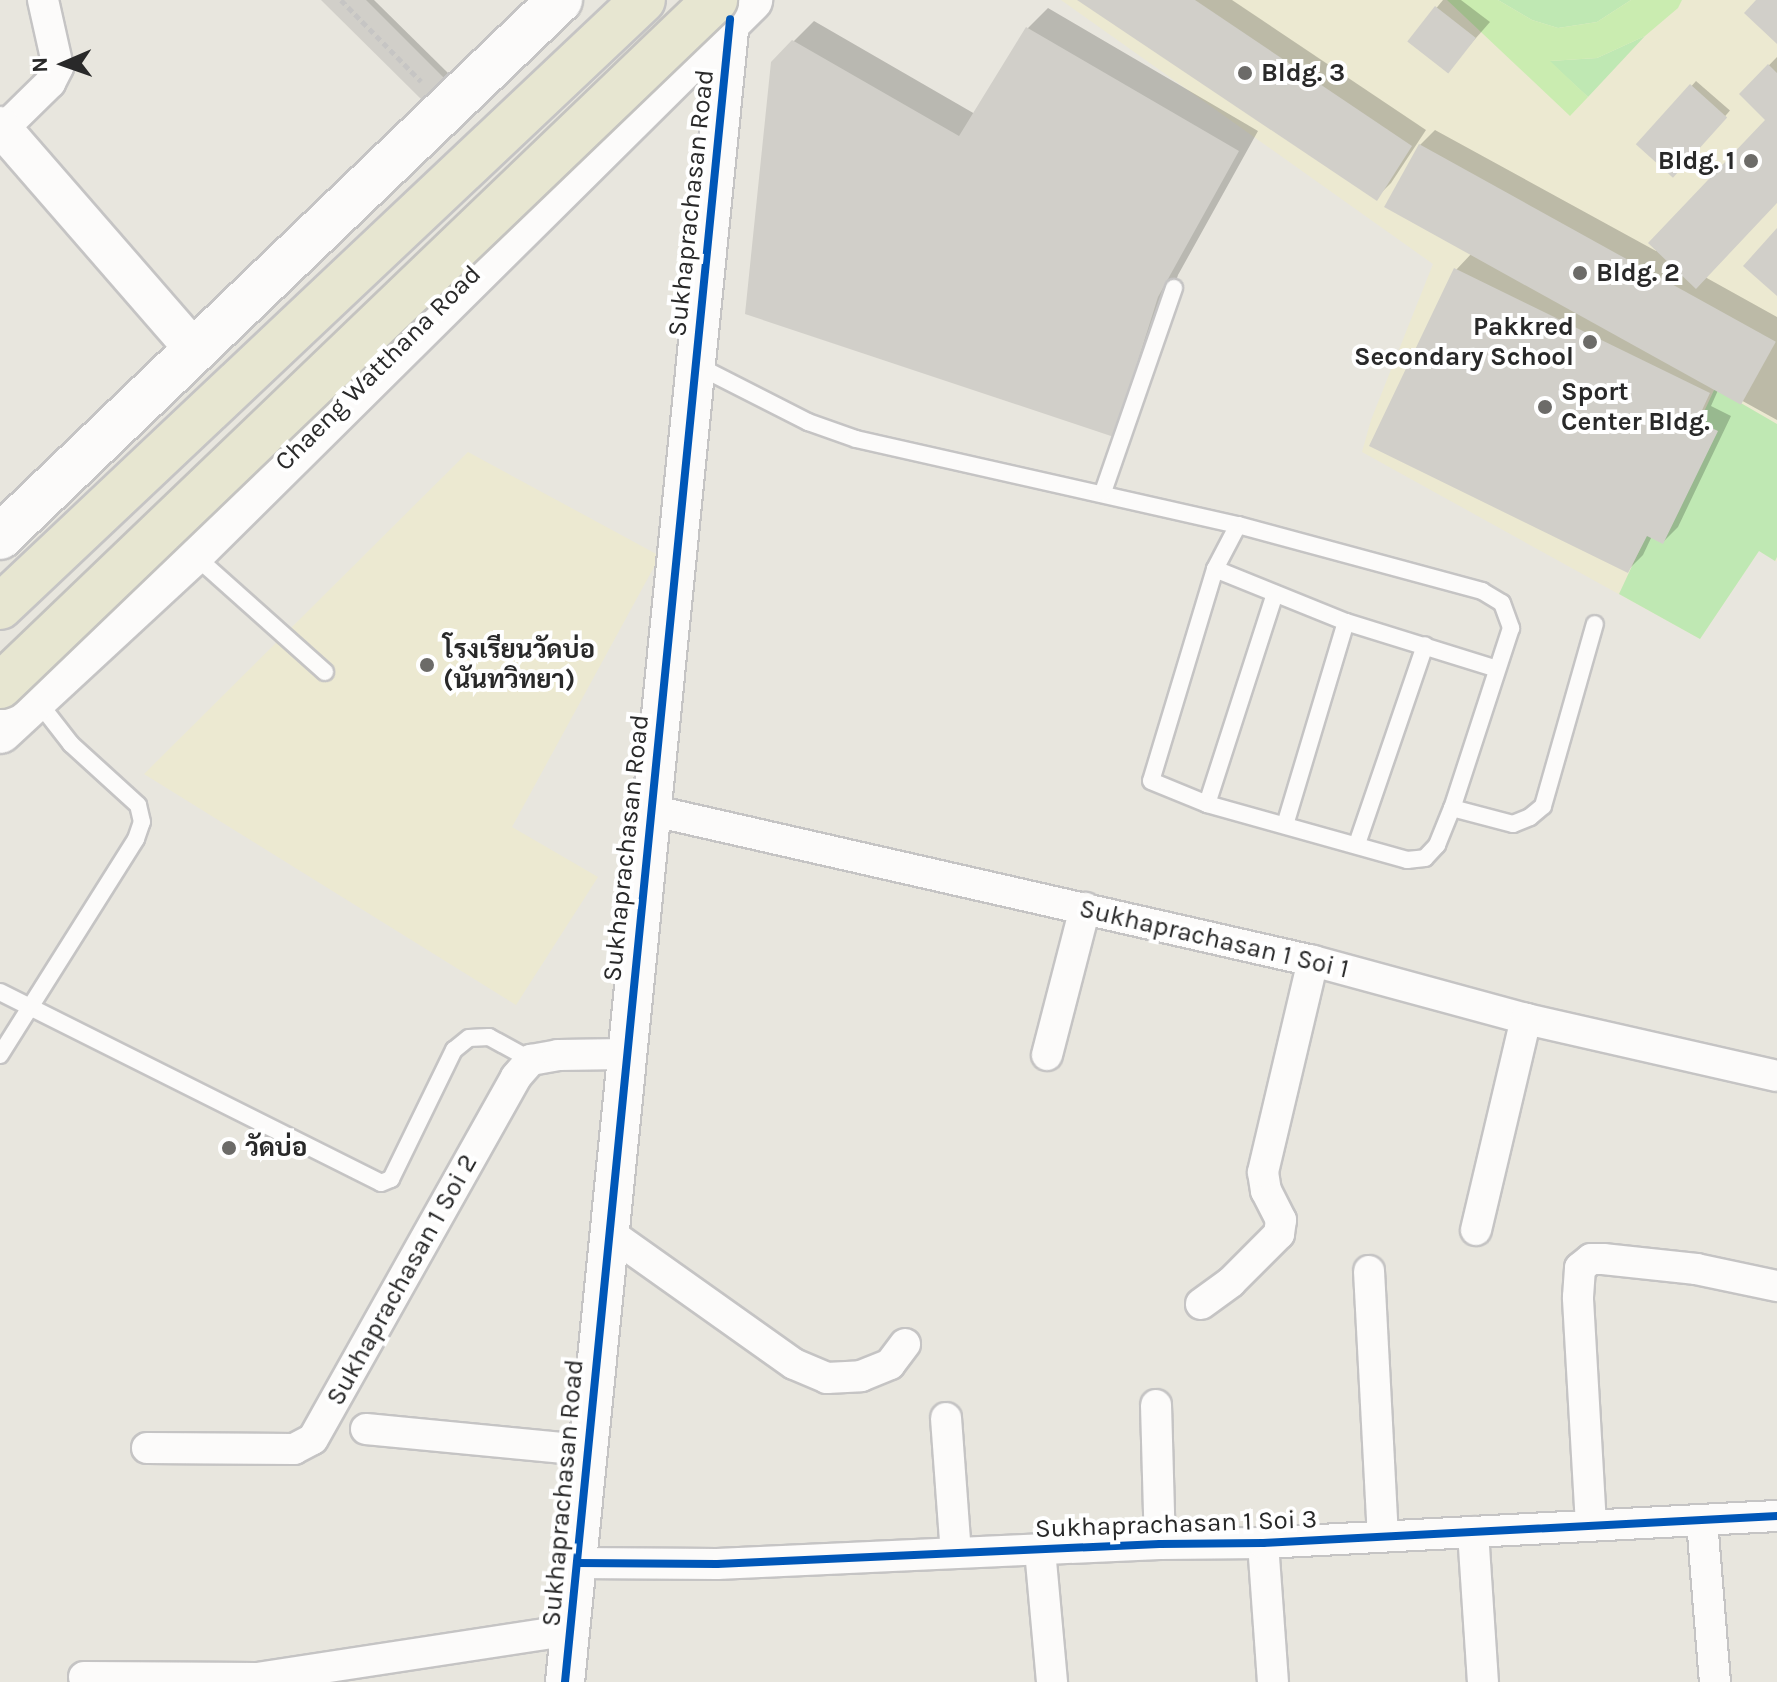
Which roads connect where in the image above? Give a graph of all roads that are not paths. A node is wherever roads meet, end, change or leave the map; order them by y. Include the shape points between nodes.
1 (43, 0) edge
2 (560, 0) edge
3 (605, 0) edge
4 (643, 0) edge
5 (728, 5) edge
6 (2, 127) edge
7 (1174, 288) dead end
8 (195, 350) junction
9 (695, 364) junction
10 (249, 373) junction
11 (1103, 492) junction
12 (1238, 525) junction
13 (0, 537) edge
14 (192, 553) junction
15 (1215, 569) junction
16 (1275, 594) junction
17 (0, 607) edge
18 (1346, 622) junction
19 (1595, 624) dead end
20 (1425, 645) junction
21 (1497, 669) junction
22 (325, 672) dead end
23 (13, 700) edge
24 (1207, 804) junction
25 (1452, 808) junction
26 (650, 810) junction
27 (1285, 825) junction
28 (1357, 844) junction
29 (1085, 908) junction
30 (1313, 961) junction
31 (0, 992) edge
32 (31, 1010) junction
33 (1526, 1019) junction
34 (625, 1054) junction
35 (0, 1055) edge
36 (1047, 1055) dead end
37 (531, 1060) junction
38 (1777, 1076) edge
39 (1476, 1230) dead end
40 (608, 1232) junction
41 (1369, 1271) dead end
42 (1777, 1286) edge
43 (1201, 1304) dead end
44 (905, 1344) dead end
45 (1156, 1405) dead end
46 (946, 1418) dead end
47 (366, 1429) dead end
48 (147, 1448) dead end
49 (585, 1450) junction
50 (1777, 1516) edge
51 (1702, 1521) junction
52 (1591, 1525) junction
53 (1473, 1532) junction
54 (1383, 1534) junction
55 (1263, 1543) junction
56 (1160, 1544) junction
57 (1040, 1550) junction
58 (956, 1553) junction
59 (577, 1563) junction
60 (570, 1630) junction
61 (84, 1677) dead end
62 (565, 1682) edge
63 (1052, 1682) edge
64 (1273, 1682) edge
65 (1483, 1682) edge
66 (1715, 1682) edge

1 - 6 street via 58,67 50,83
2 - 8 main road
3 - 10 main road via 399,188
4 - 10 main road
5 - 9 street, Sukhaprachasan Road
5 - 14 main road, Chaeng Watthana Road
5 - 23 main road, Chaeng Watthana Road, bridge
6 - 8 street
7 - 11 lane
8 - 13 main road
9 - 11 lane via 808,422 856,439
9 - 26 street, Sukhaprachasan Road
10 - 17 main road
11 - 12 lane
12 - 15 lane
12 - 21 lane via 1482,591 1502,603 1511,628
14 - 22 lane
14 - 23 main road, Chaeng Watthana Road
15 - 16 lane
15 - 24 lane via 1151,781
16 - 18 lane
16 - 24 lane
18 - 20 lane
18 - 27 lane
19 - 25 lane via 1543,806 1513,824
20 - 21 lane
20 - 28 lane
21 - 25 lane
23 - 32 lane via 138,805 142,822
24 - 27 lane
25 - 28 lane via 1437,845 1425,858 1407,860
26 - 29 street, Sukhaprachasan 1 Soi 1
26 - 34 street, Sukhaprachasan Road
27 - 28 lane
29 - 30 street, Sukhaprachasan 1 Soi 1
29 - 36 street
30 - 33 street, Sukhaprachasan 1 Soi 1
30 - 43 street via 1263,1172 1281,1220 1279,1234
31 - 32 lane
32 - 35 lane
32 - 37 lane via 104,1041 381,1183 391,1179 454,1050 469,1038 489,1037
33 - 38 street, Sukhaprachasan 1 Soi 1
33 - 39 street
34 - 37 street
34 - 40 street, Sukhaprachasan Road
37 - 48 street, Sukhaprachasan 1 Soi 2 via 516,1077 313,1439 294,1449
40 - 44 street via 794,1364 827,1378 861,1376 890,1364
40 - 49 street, Sukhaprachasan Road
41 - 54 street
42 - 52 street via 1696,1269 1603,1259 1591,1259 1580,1268
45 - 56 street
46 - 58 street
47 - 49 street
49 - 59 street, Sukhaprachasan Road
50 - 51 street, Sukhaprachasan 1 Soi 3
51 - 52 street, Sukhaprachasan 1 Soi 3
51 - 66 street
52 - 53 street, Sukhaprachasan 1 Soi 3
53 - 54 street, Sukhaprachasan 1 Soi 3
53 - 65 street
54 - 55 street, Sukhaprachasan 1 Soi 3
55 - 56 street, Sukhaprachasan 1 Soi 3
55 - 64 street
56 - 57 street, Sukhaprachasan 1 Soi 3
57 - 58 street, Sukhaprachasan 1 Soi 3
57 - 63 street
58 - 59 street, Sukhaprachasan 1 Soi 3 via 717,1564
59 - 60 street, Sukhaprachasan Road
60 - 61 street via 257,1678
60 - 62 street, Sukhaprachasan Road

